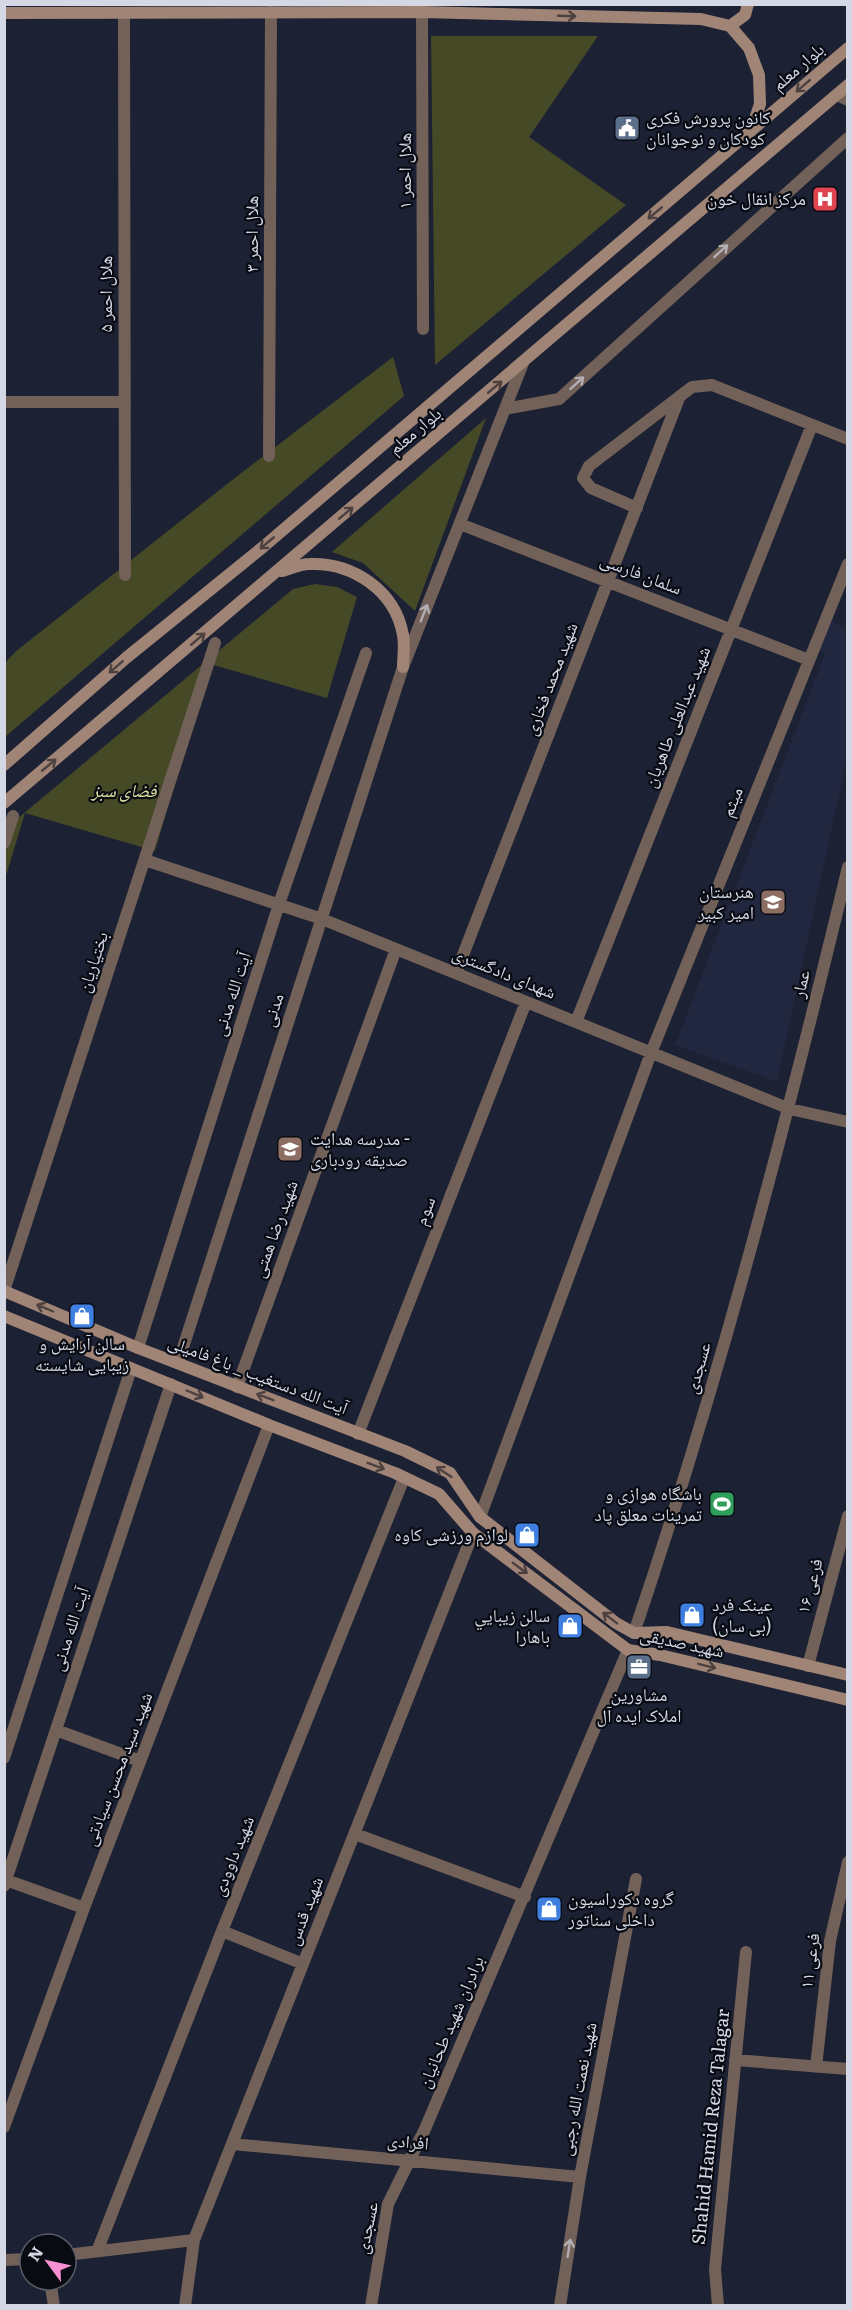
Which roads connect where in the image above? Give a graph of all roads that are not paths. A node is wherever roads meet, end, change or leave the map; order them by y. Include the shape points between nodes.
1 (748, 4) edge
2 (271, 12) junction
3 (422, 12) junction
4 (4, 13) edge
5 (124, 13) junction
6 (730, 26) junction
7 (848, 48) edge
8 (848, 85) edge
9 (842, 97) edge
10 (750, 132) junction
11 (848, 138) edge
12 (423, 329) dead end
13 (523, 363) junction
14 (679, 398) junction
15 (4, 402) edge
16 (124, 402) junction
17 (505, 409) junction
18 (812, 426) junction
19 (848, 439) edge
20 (269, 456) dead end
21 (637, 508) junction
22 (460, 524) junction
23 (848, 564) edge
24 (275, 574) junction
25 (125, 575) dead end
26 (609, 580) junction
27 (731, 629) junction
28 (215, 643) dead end
29 (366, 653) dead end
30 (809, 660) junction
31 (403, 667) junction
32 (4, 765) edge
33 (4, 803) edge
34 (13, 816) dead end
35 (4, 843) edge
36 (145, 860) junction
37 (848, 867) edge
38 (279, 904) junction
39 (322, 919) junction
40 (396, 949) junction
41 (456, 974) junction
42 (526, 1002) junction
43 (576, 1022) junction
44 (651, 1053) junction
45 (790, 1109) junction
46 (848, 1122) edge
47 (4, 1291) edge
48 (4, 1316) edge
49 (138, 1348) junction
50 (178, 1363) junction
51 (131, 1369) junction
52 (171, 1384) junction
53 (237, 1387) junction
54 (269, 1425) junction
55 (358, 1434) junction
56 (404, 1478) junction
57 (848, 1516) edge
58 (480, 1517) junction
59 (473, 1533) junction
60 (634, 1633) junction
61 (628, 1650) junction
62 (808, 1666) junction
63 (848, 1675) edge
64 (848, 1700) edge
65 (56, 1730) junction
66 (4, 1758) edge
67 (140, 1761) junction
68 (355, 1834) junction
69 (848, 1862) edge
70 (636, 1879) dead end
71 (5, 1883) edge
72 (525, 1897) junction
73 (84, 1908) junction
74 (222, 1931) junction
75 (746, 1952) dead end
76 (303, 1965) junction
77 (735, 2060) junction
78 (816, 2067) junction
79 (848, 2069) edge
80 (4, 2127) edge
81 (232, 2144) junction
82 (409, 2161) junction
83 (580, 2177) junction
84 (194, 2240) junction
85 (98, 2249) junction
86 (78, 2252) edge
87 (185, 2306) edge
88 (371, 2306) edge
89 (560, 2306) edge
90 (718, 2306) edge

1 - 6 main road via 745,15
2 - 3 main road
2 - 5 main road
2 - 20 street, هلال احمر ۳
3 -> 6 main road via 701,20
3 - 12 street, هلال احمر ۱
4 - 5 main road
5 - 16 street, هلال احمر ۵
6 - 10 main road via 749,48 759,75 760,104
7 -> 10 main road, بلوار معلم
8 - 9 main road, بلوار معلم
9 - 13 main road, بلوار معلم
10 -> 32 main road, بلوار معلم
17 -> 11 street via 560,399
13 - 17 street, مدنی
24 -> 13 main road, بلوار معلم
14 - 18 street via 692,387 712,385
14 - 21 street, شهید محمد فخاری
14 - 21 street via 589,466 583,478 591,488
15 - 16 street
16 - 25 street, هلال احمر ۵
17 - 22 street, مدنی
18 - 19 street
18 - 27 street, شهید عبدالعلی طاهریان
21 - 26 street, شهید محمد فخاری
22 - 26 street, سلمان فارسی
31 -> 22 street, مدنی
23 - 30 street, میثم
24 - 31 main road via 306,564 328,565 369,580 391,604 403,634
33 -> 24 main road, بلوار معلم
26 - 27 street, سلمان فارسی
26 - 41 street, شهید محمد فخاری
27 - 30 street, سلمان فارسی
27 - 43 street, شهید عبدالعلی طاهریان
28 - 36 street, بختیاریان
29 - 38 street, آیت الله مدنی
30 - 44 street, میثم
31 - 39 street, مدنی
34 - 35 street
36 - 38 street, شهدای دادگستری
36 - 47 street, بختیاریان
37 - 45 street, عمار
38 - 39 street, شهدای دادگستری
38 - 49 street, آیت الله مدنی
39 - 40 street, شهدای دادگستری
39 - 50 street, مدنی
40 - 41 street, شهدای دادگستری
40 - 53 street, شهید رضا همتی
41 - 42 street, شهدای دادگستری
42 - 43 street, شهدای دادگستری
42 - 55 street, سوم
43 - 44 street, شهدای دادگستری
44 - 45 street, شهدای دادگستری
44 - 58 street, میثم
45 - 46 street, شهدای دادگستری
45 - 60 street, عسجدی via 683,1488
49 -> 47 main road, آیت الله دستغیب _ باغ فامیلی
48 - 51 main road
49 - 50 main road, آیت الله دستغیب _ باغ فامیلی
50 - 53 main road, آیت الله دستغیب _ باغ فامیلی
51 - 52 main road
51 - 66 street, آیت الله مدنی
52 -> 54 main road
52 - 65 street, آیت الله مدنی
55 -> 53 main road, آیت الله دستغیب _ باغ فامیلی
54 -> 56 main road
54 - 67 street, شهید سید محسن سیادتی
58 -> 55 main road, آیت الله دستغیب _ باغ فامیلی via 450,1473
56 - 59 main road via 439,1494
56 - 74 street, شهید داوودی
57 - 62 street, فرعی ۱۶
58 - 59 main road
60 -> 58 main road, شهید صدیقی
59 -> 61 main road, شهید صدیقی
59 - 68 street, شهید قدس
60 - 61 main road
60 - 62 main road, شهید صدیقی via 667,1632
61 -> 64 main road, شهید صدیقی via 660,1654
61 - 72 street, برادران شهید طحانیان
62 - 63 main road, شهید صدیقی
65 - 67 street
65 - 71 street, آیت الله مدنی
67 - 73 street, شهید سید محسن سیادتی
68 - 72 street
68 - 76 street, شهید قدس
69 - 78 street, فرعی ۱۱ via 830,1941
70 - 83 street, شهید نعمت الله رجبی
71 - 73 street
72 - 82 street, برادران شهید طحانیان
73 - 80 street, شهید سید محسن سیادتی
74 - 76 street
74 - 85 street, شهید داوودی
75 - 77 street, Shahid Hamid Reza Talagar
76 - 81 street, شهید قدس
77 - 78 street
77 - 90 street, Shahid Hamid Reza Talagar via 715,2269
78 - 79 street
81 - 82 street, افرادی
81 - 84 street, شهید قدس
82 - 83 street, افرادی
82 - 88 street, عسجدی via 388,2204
89 -> 83 street, شهید نعمت الله رجبی
84 - 85 street
84 - 87 street, شهید قدس
85 - 86 street

